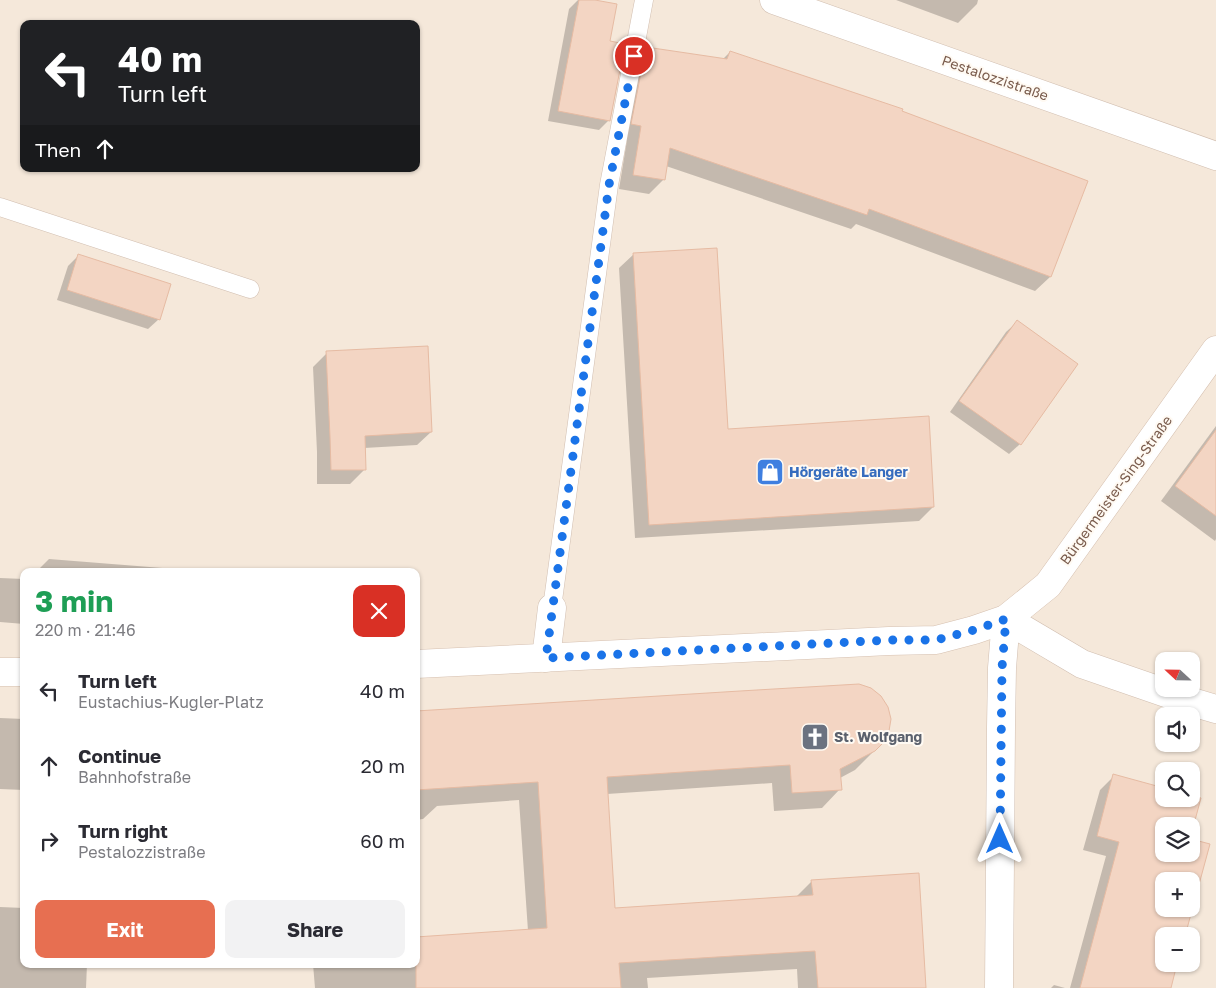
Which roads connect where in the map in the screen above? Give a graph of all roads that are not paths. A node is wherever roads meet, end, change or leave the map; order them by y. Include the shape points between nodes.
1 (644, 0) edge
2 (774, 0) edge
3 (1216, 156) edge
4 (2, 213) edge
5 (250, 289) dead end
6 (1216, 350) edge
7 (552, 608) joint
8 (1006, 619) junction
9 (546, 658) junction
10 (420, 664) edge
11 (0, 672) edge
12 (20, 672) edge
13 (1216, 708) edge
14 (998, 988) edge

1 - 7 lane via 609,185
2 - 3 street, Pestalozzistraße
4 - 5 lane
6 - 8 street, Bürgermeister-Sing-Straße via 1048,585
7 - 9 street
8 - 9 street via 936,640
8 - 13 street via 1082,664
8 - 14 street via 1002,668
9 - 10 street
11 - 12 street

